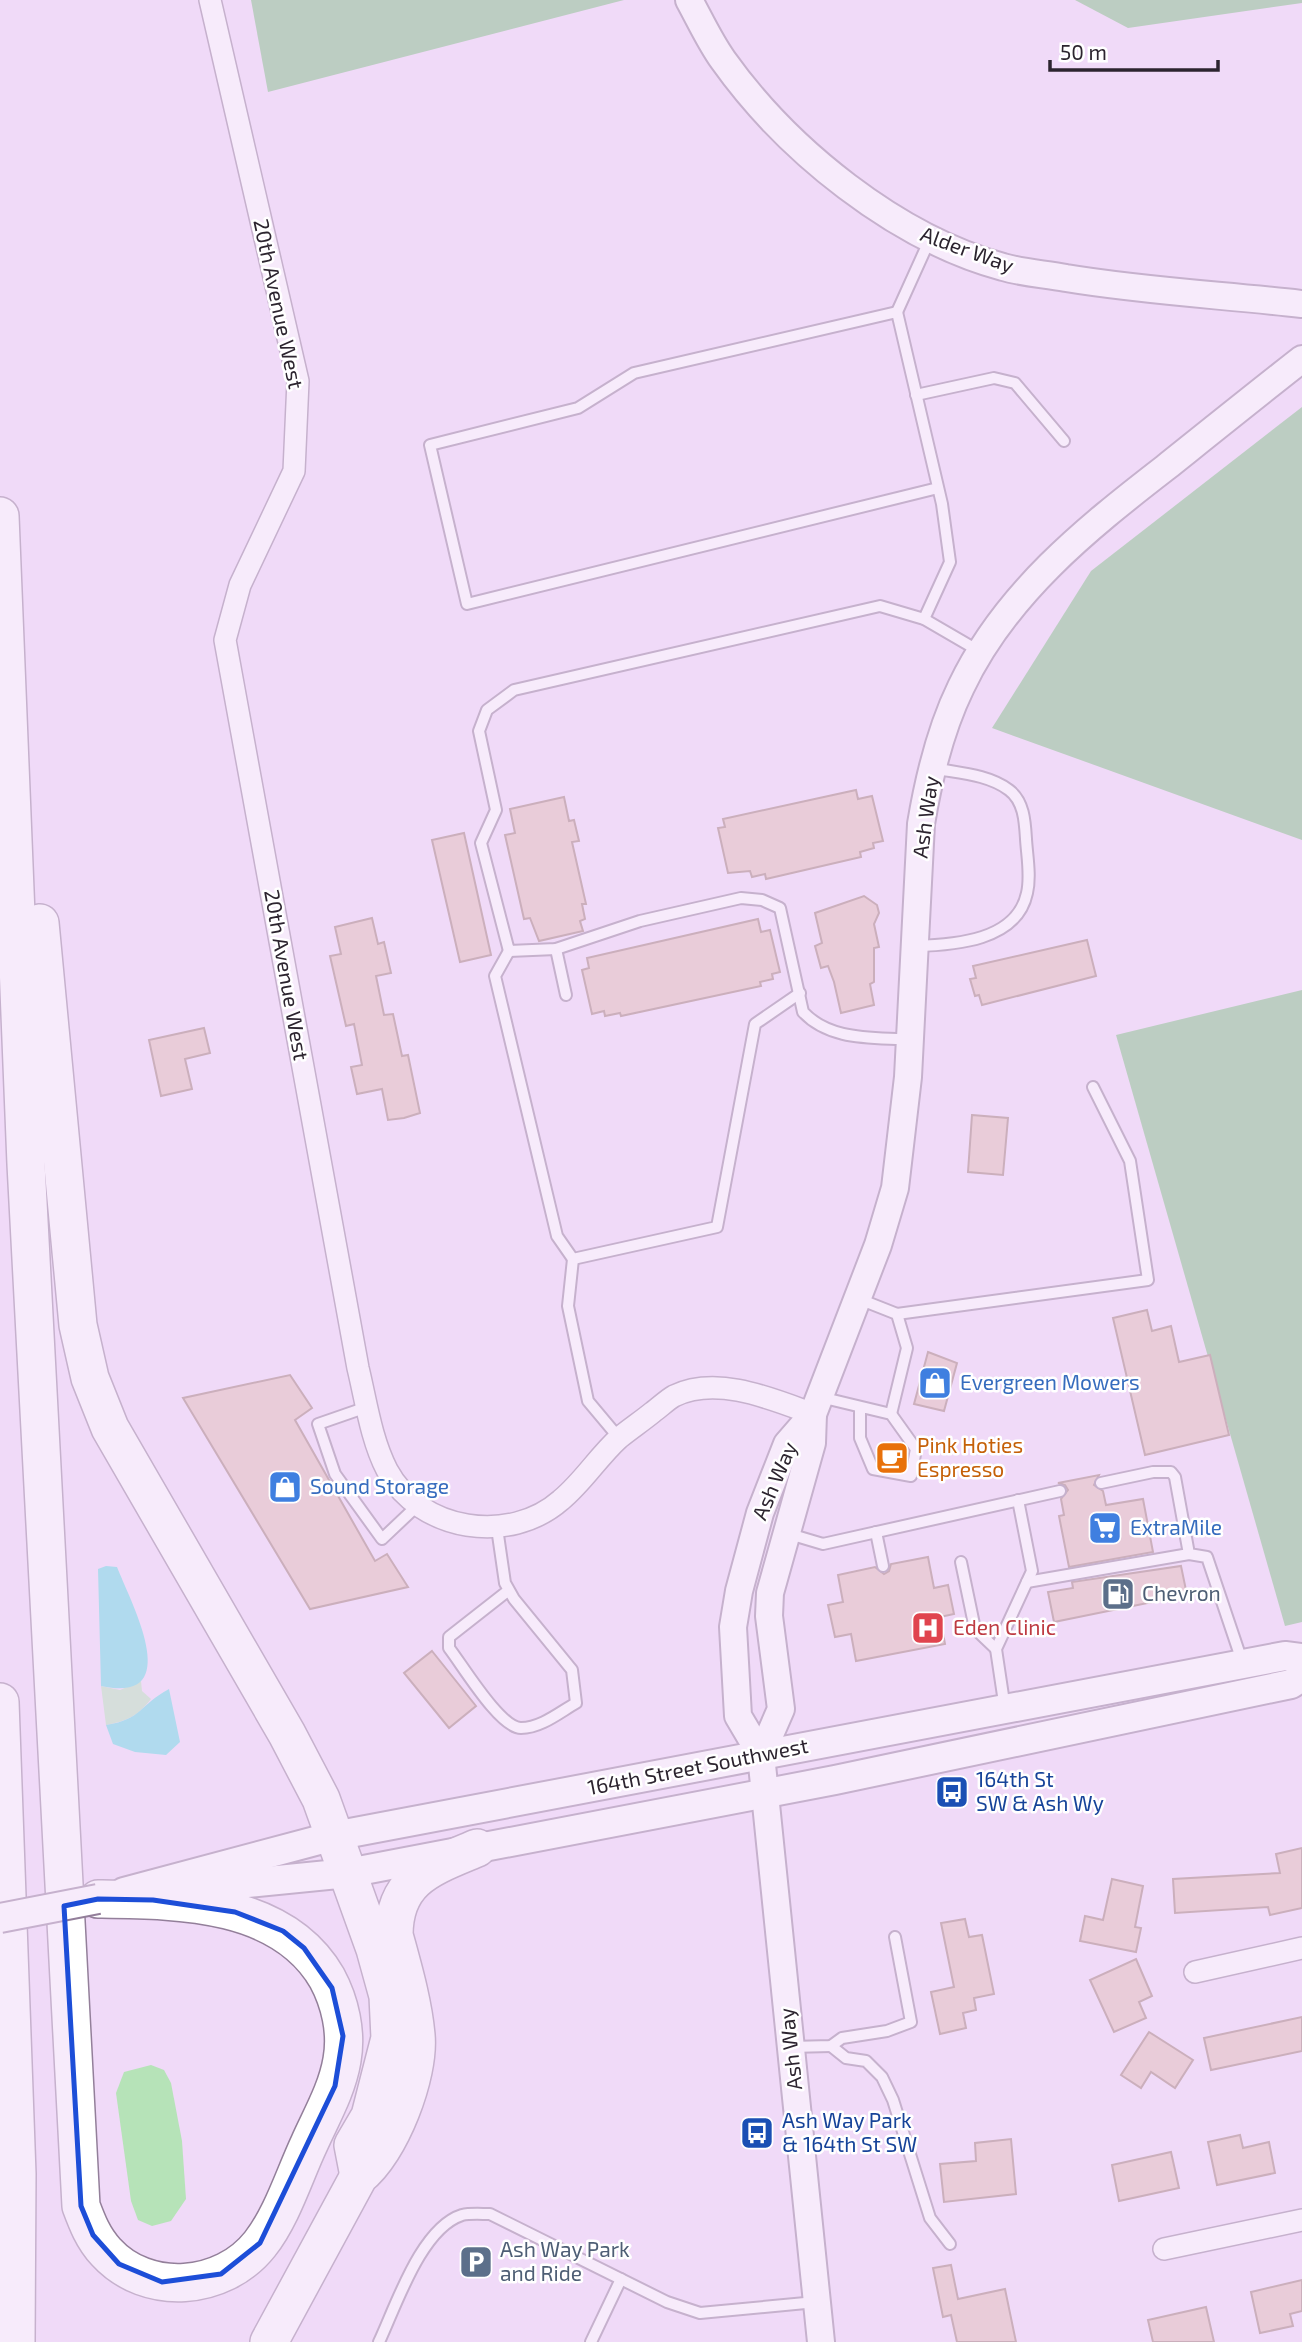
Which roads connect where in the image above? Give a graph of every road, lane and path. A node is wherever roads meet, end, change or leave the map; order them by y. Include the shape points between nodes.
1 (210, 0) edge
2 (689, 0) edge
3 (930, 239) junction
4 (1302, 304) edge
5 (897, 312) junction
6 (1302, 359) edge
7 (916, 395) junction
8 (1064, 441) dead end
9 (938, 488) junction
10 (0, 494) edge
11 (0, 516) edge
12 (924, 619) junction
13 (981, 653) junction
14 (932, 768) junction
15 (915, 946) junction
16 (556, 949) junction
17 (509, 951) junction
18 (800, 993) junction
19 (566, 995) dead end
20 (910, 1040) junction
21 (1093, 1087) dead end
22 (573, 1259) junction
23 (858, 1298) junction
24 (897, 1314) junction
25 (816, 1405) junction
26 (367, 1407) junction
27 (860, 1407) junction
28 (891, 1414) junction
29 (619, 1438) junction
30 (1101, 1483) dead end
31 (1060, 1491) dead end
32 (1018, 1500) junction
33 (419, 1504) junction
34 (497, 1528) junction
35 (876, 1532) junction
36 (786, 1533) junction
37 (1189, 1554) junction
38 (961, 1562) dead end
39 (883, 1566) dead end
40 (1027, 1582) junction
41 (509, 1591) junction
42 (996, 1649) junction
43 (1302, 1657) edge
44 (1243, 1664) junction
45 (1302, 1677) edge
46 (0, 1702) edge
47 (1005, 1709) junction
48 (761, 1755) junction
49 (764, 1793) junction
50 (334, 1836) junction
51 (477, 1848) junction
52 (348, 1872) junction
53 (98, 1899) junction
54 (0, 1918) edge
55 (895, 1937) dead end
56 (1302, 1948) edge
57 (1195, 1972) dead end
58 (831, 2046) junction
59 (790, 2047) junction
60 (359, 2176) junction
61 (1302, 2220) edge
62 (950, 2244) dead end
63 (1164, 2249) dead end
64 (621, 2279) junction
65 (818, 2301) junction
66 (16, 2342) edge
67 (269, 2342) edge
68 (379, 2342) edge
69 (591, 2342) edge
70 (821, 2342) edge

1 - 26 street, 20th Avenue West via 298,381 294,471 240,585 225,640
2 - 3 street, Alder Way via 723,59 780,126 846,184
3 - 4 street, Alder Way via 1004,268 1114,286
3 - 5 lane
5 - 7 lane
5 - 9 lane via 634,373 578,408 430,445 467,604
6 - 13 street, Ash Way via 1076,538 1004,617
7 - 8 lane via 994,377 1015,383
7 - 9 lane
9 - 12 lane via 950,562
10 - 50 highway via 75,1301 90,1378 110,1428 287,1734 321,1799
11 - 53 highway via 27,1191 80,2206 93,2235 119,2264 162,2282 202,2281 246,2259 270,2227 335,2086 342,2059 340,2011 320,1967 283,1931 199,1905
12 - 13 lane
12 - 17 lane via 880,606 514,690 487,710 479,731 496,810 481,844
13 - 14 street, Ash Way via 961,685
14 - 15 street, Ash Way via 921,824
14 - 15 lane via 993,781 1011,791 1024,820 1027,892 1021,908 987,936 954,945
15 - 20 street, Ash Way
16 - 17 lane
16 - 18 lane via 640,921 741,898 762,900 779,908
16 - 19 lane
17 - 22 lane via 495,976 557,1236
18 - 20 lane via 803,1012 834,1034
18 - 22 lane via 755,1024 718,1227
20 - 23 street, Ash Way via 895,1188
21 - 24 lane via 1129,1161 1148,1280
22 - 29 lane via 568,1306 588,1401
23 - 24 lane
23 - 25 street, Ash Way
24 - 28 lane via 908,1349
25 - 27 lane
25 - 29 street, 20th Avenue West via 715,1388 675,1396
25 - 36 street, Ash Way via 812,1443
25 - 48 street, Ash Way via 787,1444 760,1513 745,1559 733,1627 738,1716
26 - 33 street, 20th Avenue West via 387,1469 404,1494
26 - 33 lane via 318,1424 335,1474 382,1539
27 - 28 lane
27 - 28 lane via 860,1438 873,1469 911,1476 916,1449
29 - 34 street, 20th Avenue West via 561,1501 528,1521
30 - 37 lane via 1153,1472 1175,1476
31 - 32 lane
32 - 35 lane
32 - 40 lane via 1032,1571
33 - 34 street, 20th Avenue West via 468,1527
34 - 41 lane
35 - 36 lane via 823,1544
35 - 39 lane
36 - 48 street, Ash Way via 770,1593 769,1616 781,1709
37 - 40 lane
37 - 44 lane via 1207,1556
38 - 42 lane via 975,1629
40 - 42 lane
41 - 41 lane via 572,1670 576,1703 545,1721 521,1728 505,1723 449,1648 449,1637
42 - 47 lane
43 - 44 main road, 164th Street Southwest
44 - 47 main road, 164th Street Southwest
45 - 49 main road, 164th Street Southwest via 1278,1687
46 - 66 highway via 17,2174
47 - 48 main road, 164th Street Southwest
48 - 49 street, Ash Way
48 - 50 main road, 164th Street Southwest
49 - 51 main road, 164th Street Southwest
49 - 59 street, Ash Way
50 - 52 highway
50 - 53 main road, 164th Street Southwest
51 - 52 main road, 164th Street Southwest
51 - 60 highway via 430,1868 410,1883 400,1898 394,1935 417,2038 403,2104 374,2164
52 - 53 main road, 164th Street Southwest
52 - 60 highway via 388,1996 390,2038 370,2116 353,2145
53 - 54 main road, 164th Street Southwest, bridge
55 - 58 lane via 911,2022 842,2038
56 - 57 street
58 - 59 lane
58 - 62 lane via 846,2058 866,2061 882,2077 930,2218
59 - 65 street, Ash Way
60 - 67 highway
61 - 63 street
64 - 65 lane via 700,2313
64 - 68 lane via 489,2214 461,2215 422,2250
64 - 69 lane
65 - 70 street, Ash Way

